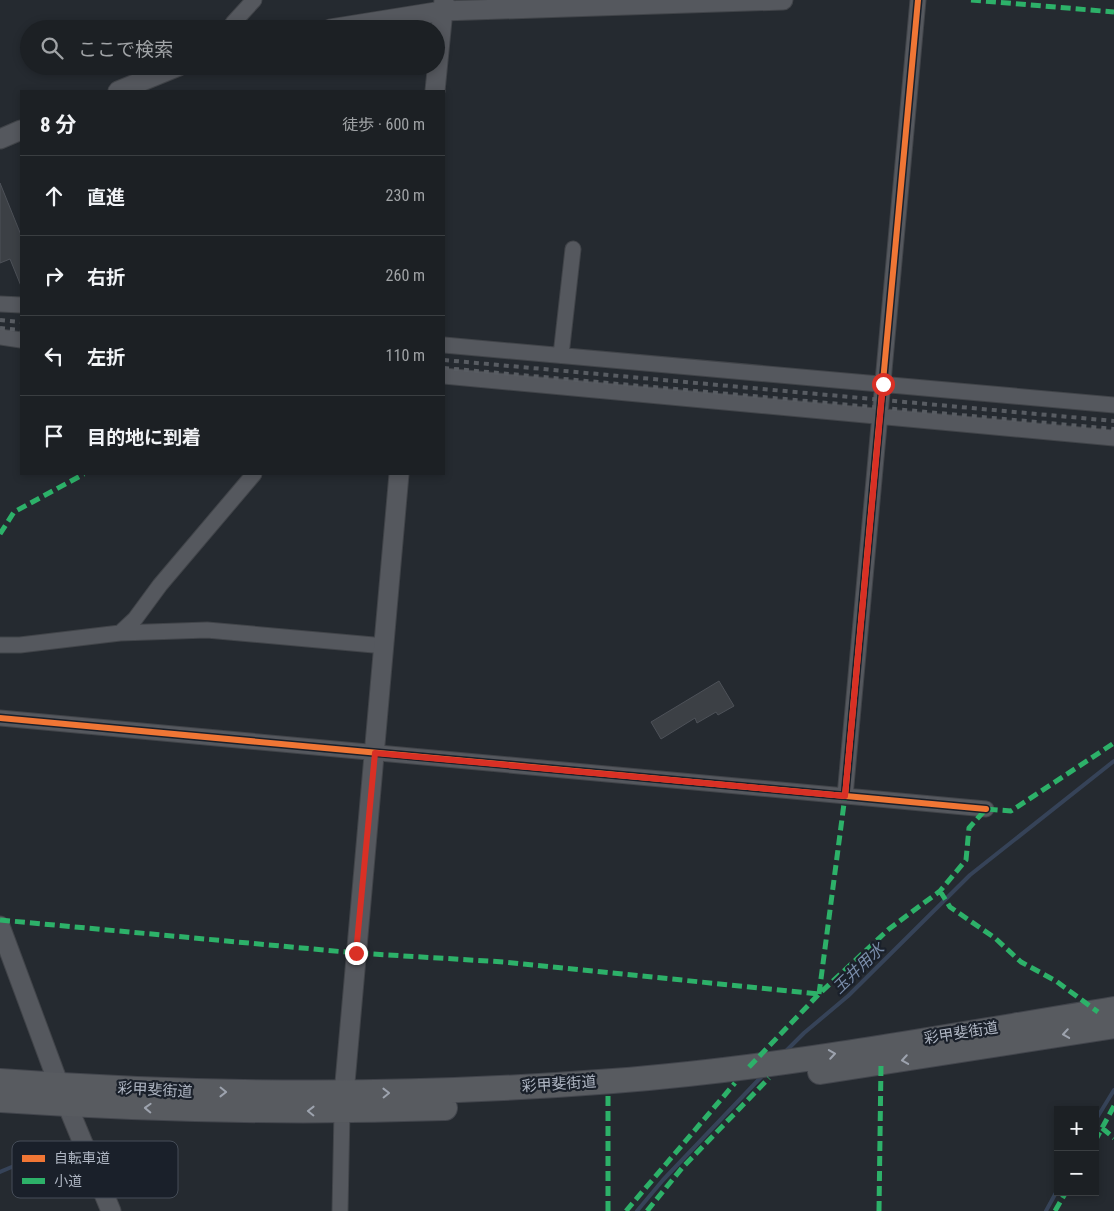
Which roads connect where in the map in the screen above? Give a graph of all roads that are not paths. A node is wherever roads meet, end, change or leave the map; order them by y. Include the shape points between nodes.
1 (254, 0) edge
2 (783, 0) edge
3 (918, 0) edge
4 (443, 6) edge
5 (236, 20) edge
6 (374, 20) edge
7 (442, 20) edge
8 (157, 75) edge
9 (437, 75) edge
10 (120, 90) edge
11 (435, 90) edge
12 (20, 130) edge
13 (0, 139) edge
14 (573, 249) dead end
15 (0, 304) edge
16 (20, 306) edge
17 (0, 338) edge
18 (20, 340) edge
19 (445, 345) edge
20 (561, 355) junction
21 (445, 376) edge
22 (883, 384) junction
23 (1114, 405) edge
24 (879, 418) junction
25 (1114, 438) edge
26 (253, 475) edge
27 (399, 475) edge
28 (120, 633) junction
29 (0, 645) edge
30 (385, 646) junction
31 (0, 718) edge
32 (375, 753) junction
33 (845, 796) junction
34 (986, 809) dead end
35 (0, 926) edge
36 (1114, 1009) edge
37 (1114, 1026) edge
38 (772, 1068) junction
39 (0, 1081) edge
40 (63, 1095) junction
41 (0, 1100) edge
42 (343, 1102) junction
43 (82, 1141) edge
44 (106, 1198) edge
45 (111, 1211) edge
46 (340, 1211) edge

1 - 5 street
2 - 4 street
3 - 22 street
4 - 6 street
4 - 7 street
8 - 10 street
9 - 11 street
12 - 13 street
14 - 20 street
15 - 16 street
17 - 18 street
19 - 20 street
20 - 22 street
21 - 24 street
22 - 23 street
22 - 24 street
24 - 25 street
24 - 33 street
26 - 28 street
27 - 30 street
28 - 29 street
28 - 30 street via 207,630
30 - 32 street
31 - 32 street
32 - 33 street
32 - 42 street
33 - 34 street
35 - 40 street
38 -> 36 highway, 彩甲斐街道
37 -> 38 highway, 彩甲斐街道 via 881,1064
42 -> 38 highway, 彩甲斐街道
38 - 42 highway, 彩甲斐街道 via 743,1082 617,1096 460,1107
39 - 40 highway, 彩甲斐街道
40 - 41 highway, 彩甲斐街道
40 - 42 highway, 彩甲斐街道 via 194,1092
40 - 43 street
42 - 46 street
44 - 45 street

